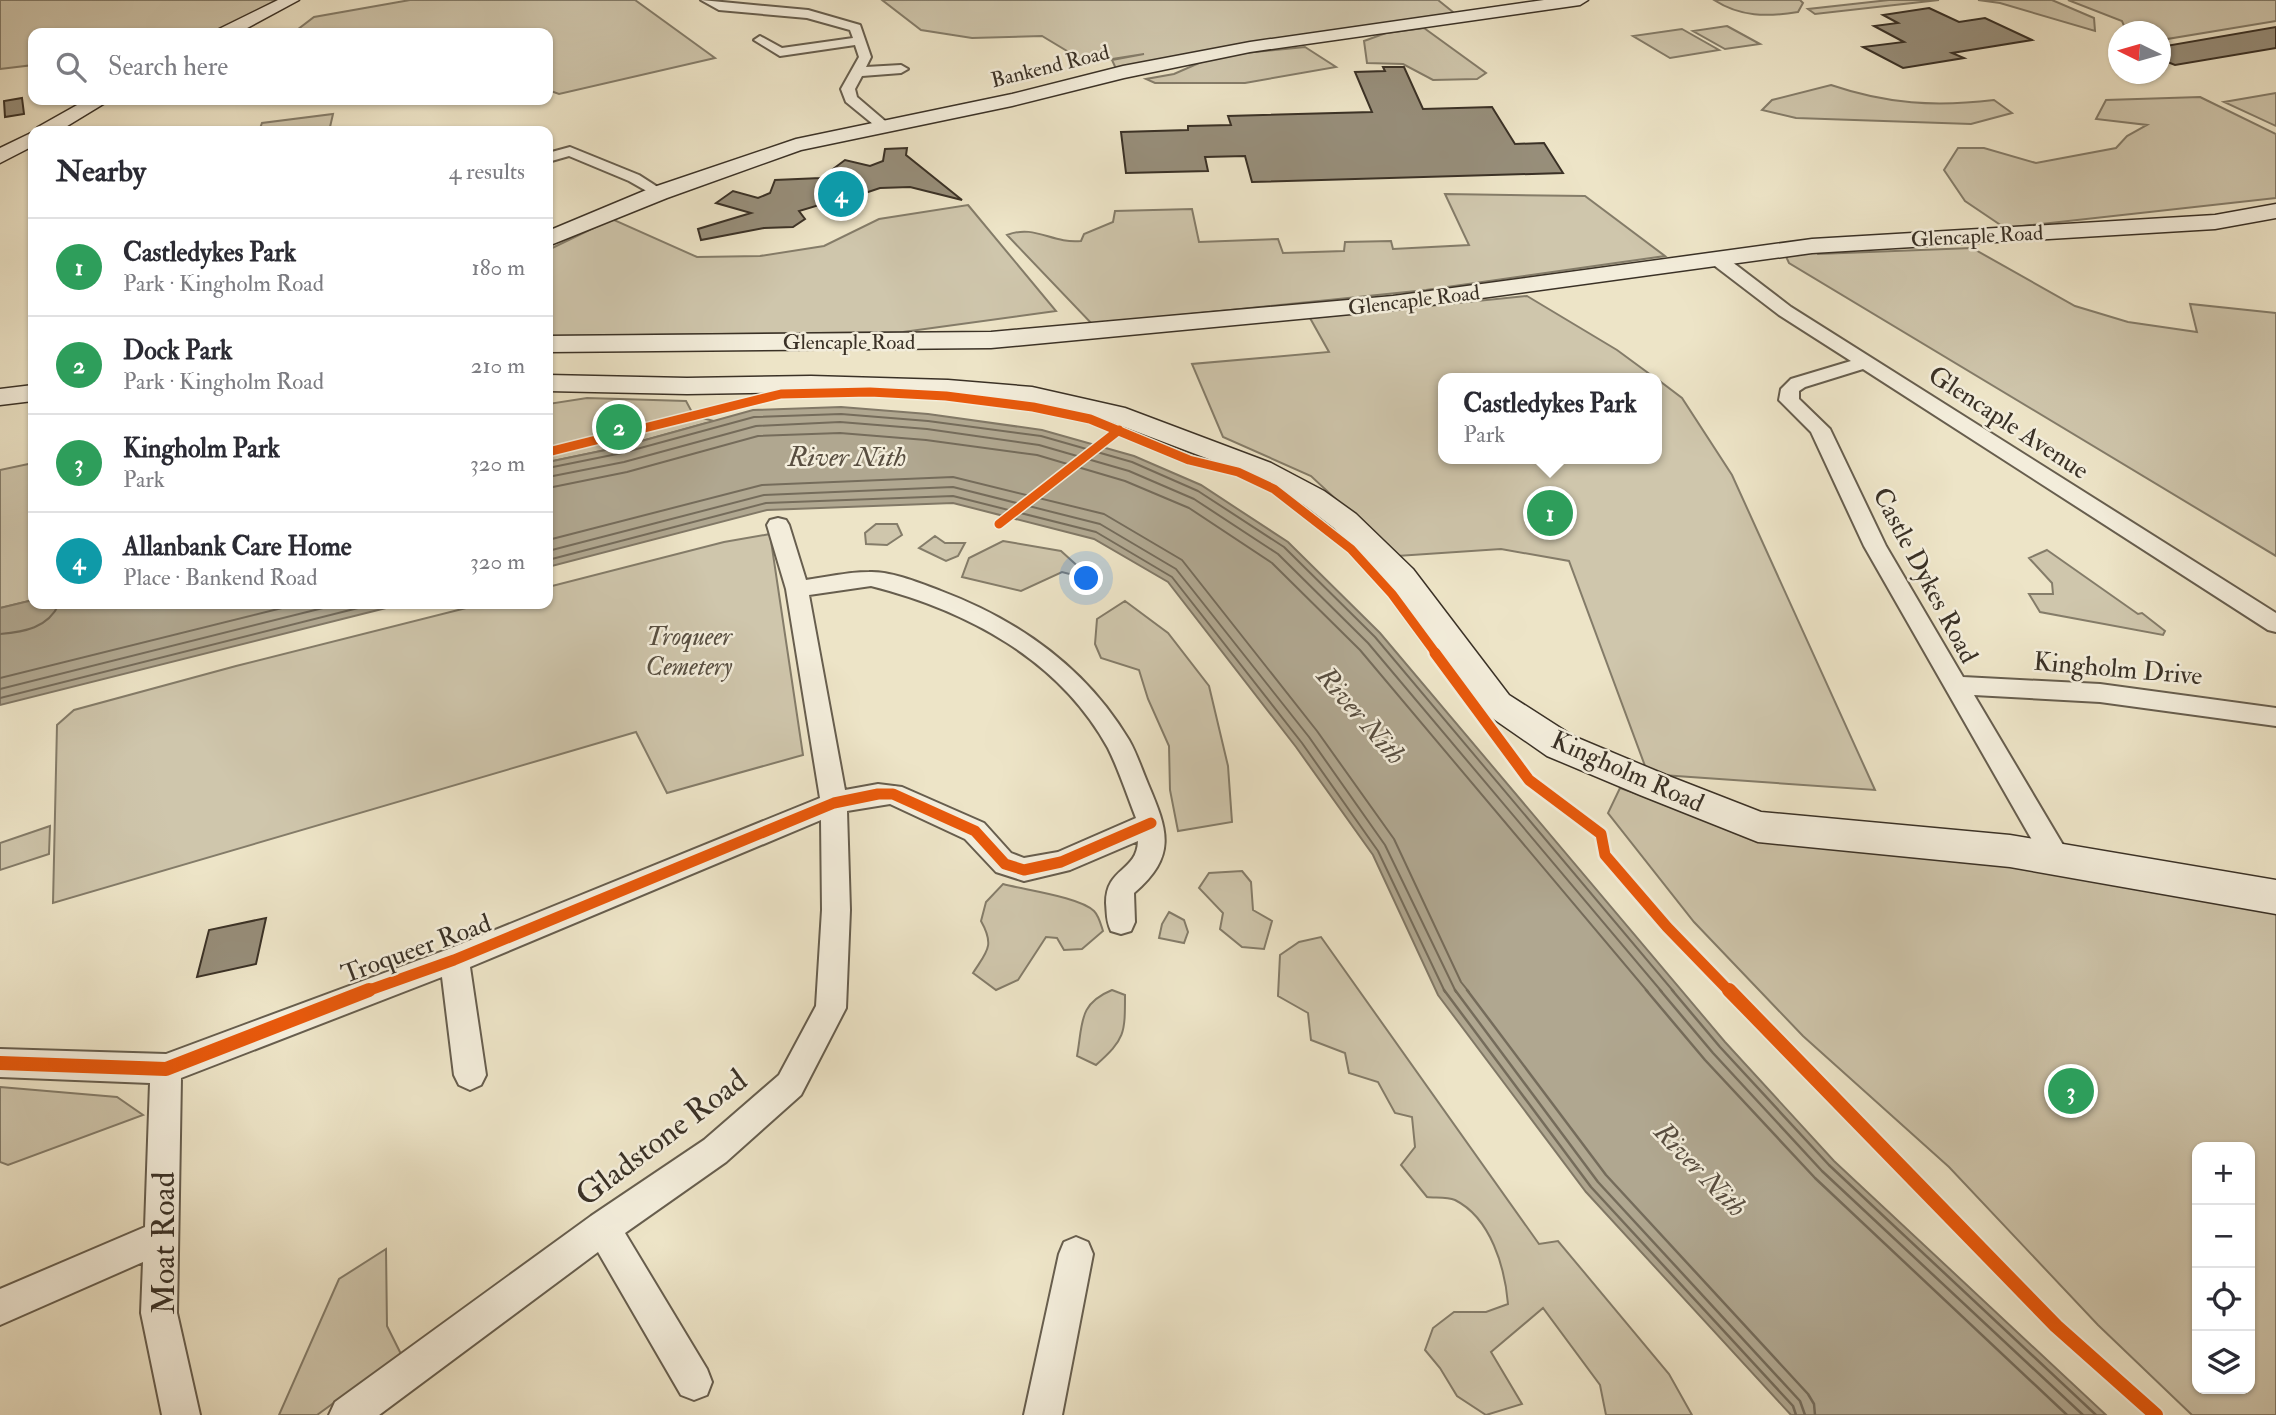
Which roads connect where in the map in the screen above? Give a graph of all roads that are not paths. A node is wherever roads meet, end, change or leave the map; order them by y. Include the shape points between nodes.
1 (290, 0) edge
2 (706, 0) edge
3 (761, 0) edge
4 (1580, 0) edge
5 (742, 9) junction
6 (235, 28) edge
7 (760, 40) dead end
8 (860, 40) junction
9 (901, 69) dead end
10 (856, 72) junction
11 (91, 105) edge
12 (54, 126) edge
13 (884, 126) junction
14 (28, 141) edge
15 (553, 156) edge
16 (0, 157) edge
17 (659, 193) junction
18 (2276, 211) edge
19 (553, 237) edge
20 (1717, 259) junction
21 (553, 344) edge
22 (1866, 362) junction
23 (553, 383) edge
24 (28, 394) edge
25 (0, 397) edge
26 (778, 524) dead end
27 (797, 589) junction
28 (2276, 624) edge
29 (1954, 685) junction
30 (2276, 717) edge
31 (834, 803) junction
32 (1151, 823) junction
33 (2058, 860) junction
34 (2276, 897) edge
35 (1121, 922) dead end
36 (454, 960) junction
37 (0, 1063) edge
38 (166, 1069) junction
39 (470, 1074) dead end
40 (603, 1228) junction
41 (162, 1237) junction
42 (1076, 1254) dead end
43 (0, 1307) edge
44 (694, 1382) dead end
45 (181, 1415) edge
46 (348, 1415) edge
47 (1042, 1415) edge

1 - 6 main road
2 - 5 street
3 - 5 street
4 - 13 main road, Bankend Road via 1250,47
5 - 8 street via 808,14 856,28
7 - 8 street via 774,55
8 - 10 street via 865,57
9 - 10 street
10 - 13 street via 848,89 851,99
11 - 12 main road
13 - 17 main road, Bankend Road via 770,153
14 - 16 main road
15 - 17 street via 570,151
17 - 19 main road, Bankend Road
18 - 20 main road, Glencaple Road via 2215,222 1812,246
20 - 21 main road, Glencaple Road via 1393,303 991,340
20 - 22 street, Glencaple Avenue via 1785,311
22 - 28 street, Glencaple Avenue
22 - 29 street, Castle Dykes Road via 1798,383 1788,400 1820,429 1875,546
23 - 33 main road, Kingholm Road via 948,387 1032,395 1115,414 1261,469 1345,521 1402,577 1497,704 1560,746 1758,827 1985,848
24 - 25 main road
26 - 27 street, Gladstone Road
27 - 31 street, Gladstone Road
27 - 32 street via 871,579 916,590 1002,628 1043,656 1085,697 1119,745
29 - 30 street, Kingholm Drive via 2100,693
29 - 33 street, Castle Dykes Road
31 - 32 street, Troqueer Road via 893,794 980,835 1011,868 1034,869 1090,853
31 - 36 street, Troqueer Road
31 - 40 street, Gladstone Road via 836,909 831,1009 790,1085 715,1151
32 - 35 street via 1151,852 1139,872 1120,888
33 - 34 main road, Kingholm Road
36 - 38 street, Troqueer Road
36 - 39 street
37 - 38 street, Troqueer Road
38 - 41 street, Moat Road
40 - 44 street
40 - 46 street, Gladstone Road
41 - 43 street
41 - 45 street, Moat Road via 159,1313
42 - 47 street

